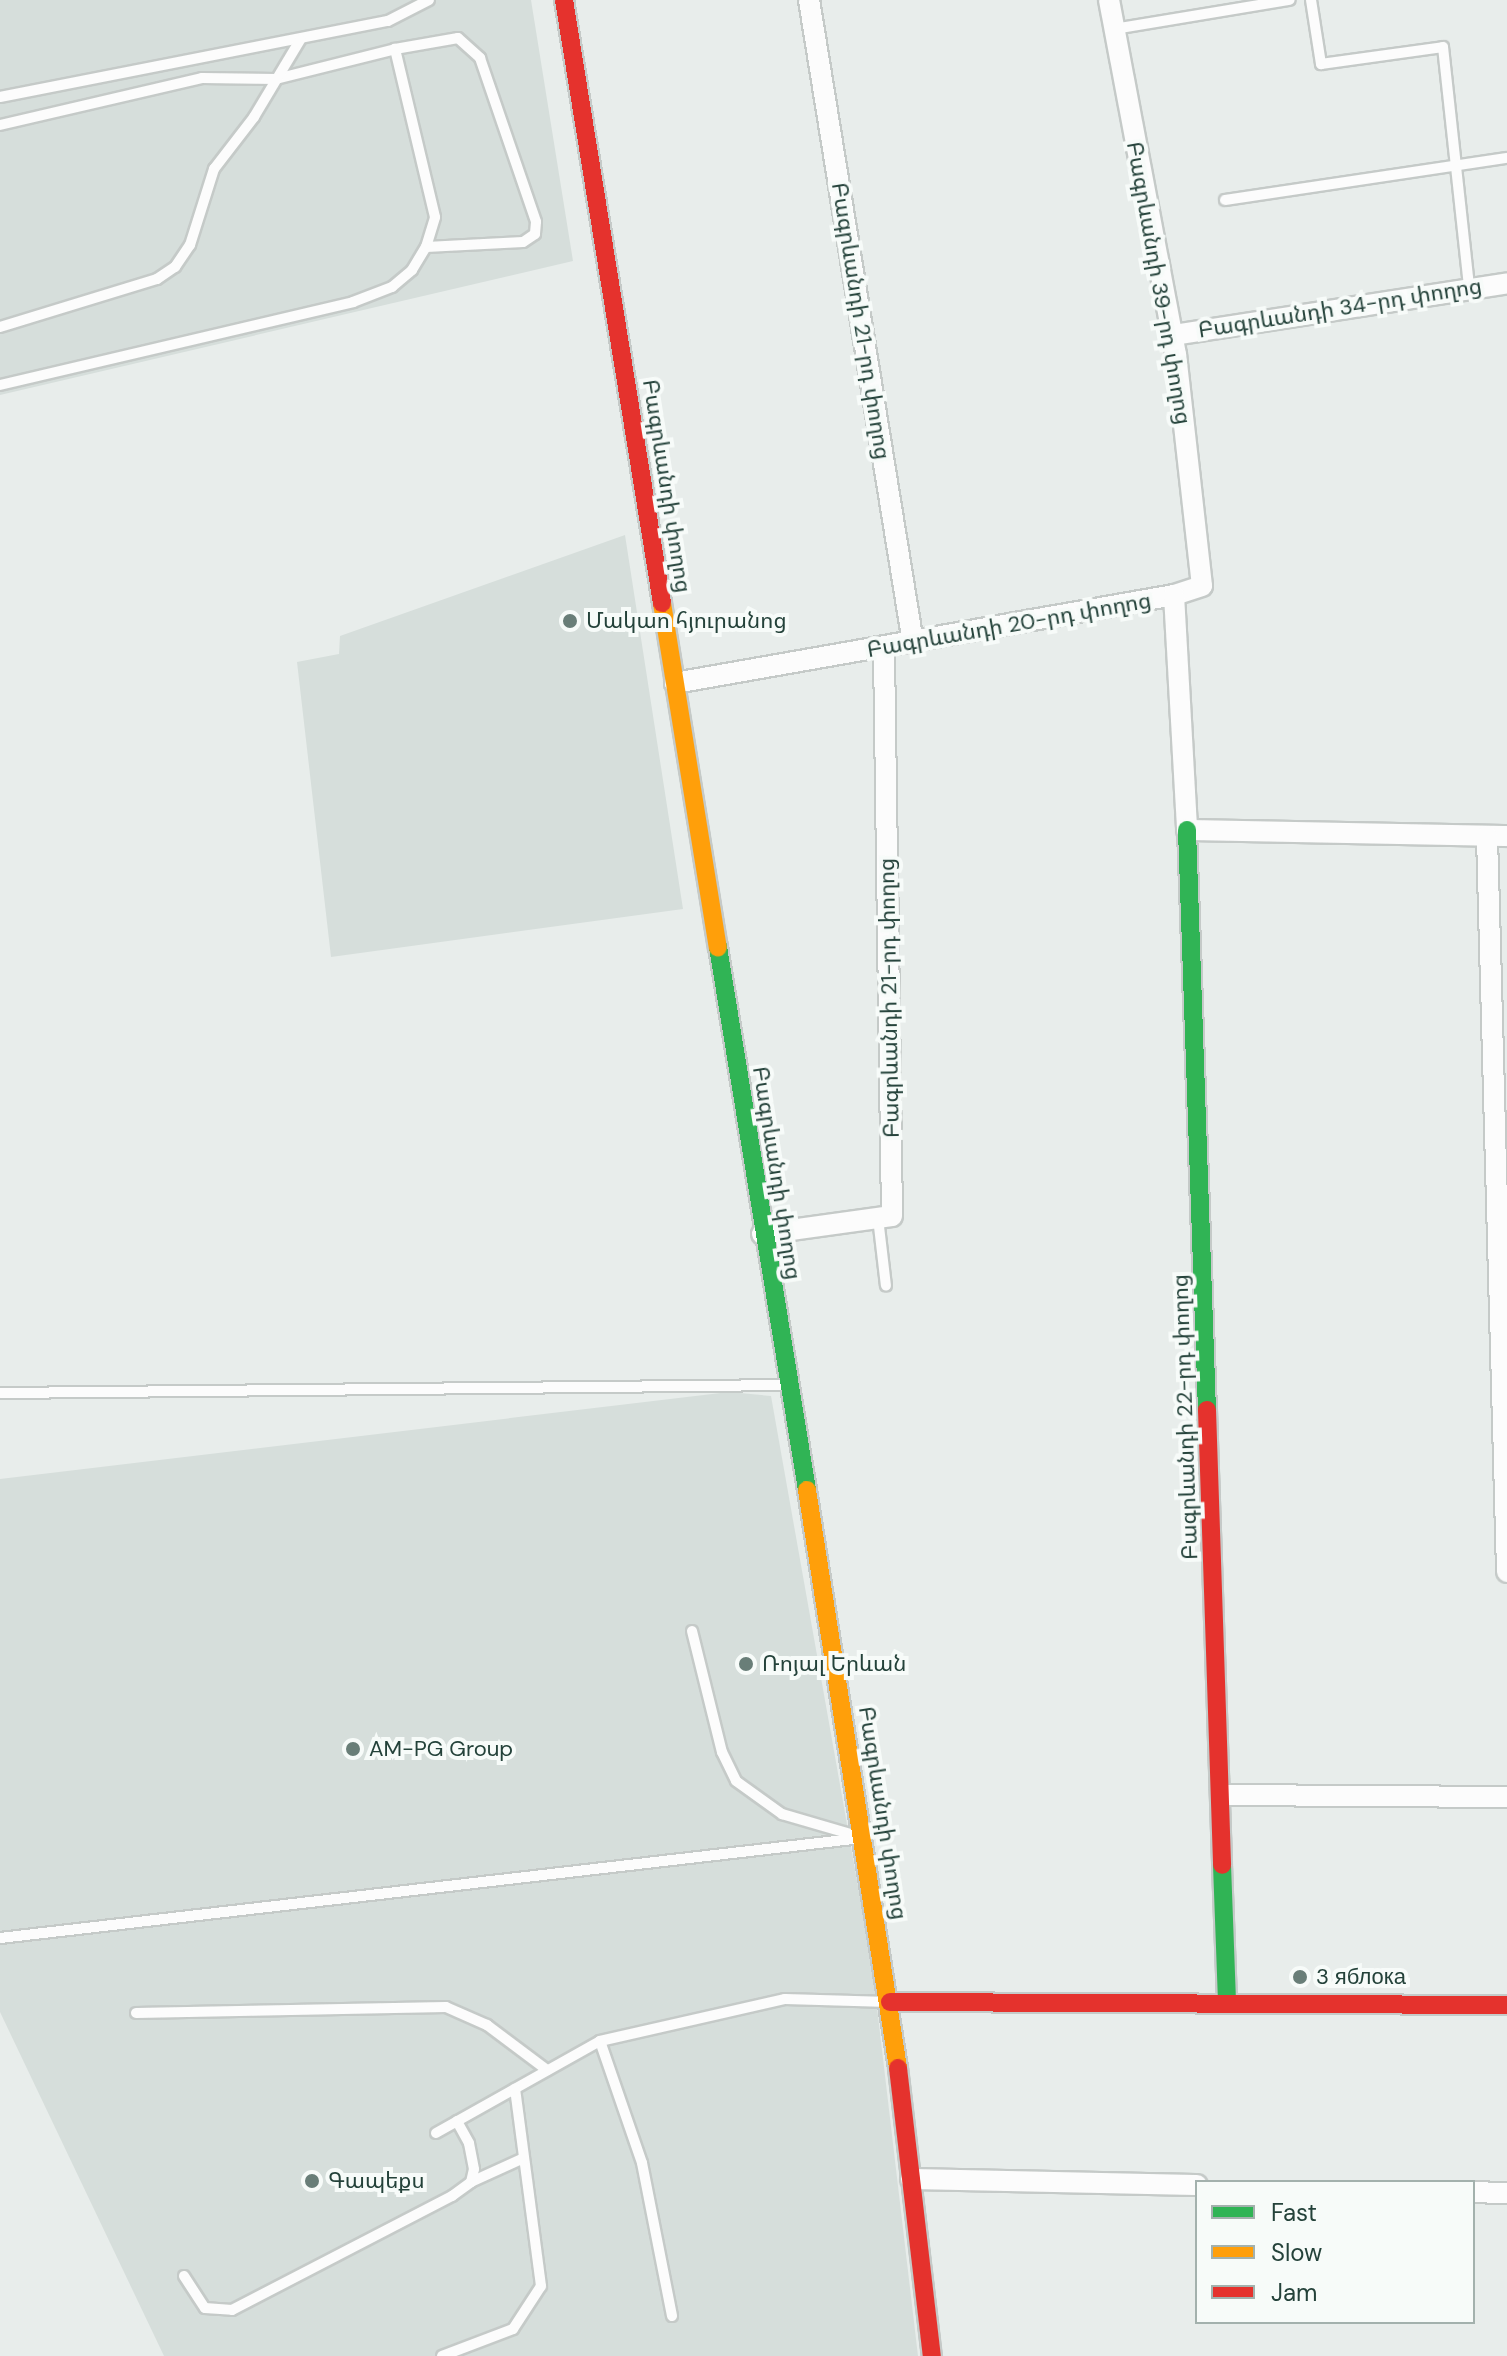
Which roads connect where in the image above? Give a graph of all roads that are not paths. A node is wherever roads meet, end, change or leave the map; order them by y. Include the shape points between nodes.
1 (429, 0) edge
2 (564, 0) edge
3 (809, 0) edge
4 (1109, 0) edge
5 (1290, 0) edge
6 (1311, 0) edge
7 (1114, 29) junction
8 (300, 40) junction
9 (395, 49) junction
10 (276, 79) junction
11 (0, 97) edge
12 (0, 125) edge
13 (1507, 158) edge
14 (1455, 163) junction
15 (1225, 200) dead end
16 (426, 247) junction
17 (1507, 283) edge
18 (1469, 286) junction
19 (0, 327) edge
20 (1173, 335) junction
21 (0, 385) edge
22 (1174, 595) junction
23 (913, 643) junction
24 (884, 648) junction
25 (675, 683) junction
26 (1187, 830) junction
27 (1497, 836) edge
28 (878, 1218) junction
29 (762, 1234) junction
30 (886, 1286) dead end
31 (787, 1385) junction
32 (0, 1393) edge
33 (1507, 1572) edge
34 (692, 1631) dead end
35 (1223, 1795) junction
36 (1507, 1797) edge
37 (863, 1838) junction
38 (0, 1938) edge
39 (890, 2002) junction
40 (1227, 2002) junction
41 (1507, 2005) edge
42 (136, 2013) dead end
43 (600, 2041) junction
44 (547, 2070) junction
45 (515, 2089) junction
46 (457, 2121) junction
47 (436, 2133) dead end
48 (524, 2158) junction
49 (911, 2179) junction
50 (471, 2182) junction
51 (1195, 2185) edge
52 (1475, 2192) edge
53 (1507, 2193) edge
54 (184, 2276) dead end
55 (672, 2316) dead end
56 (442, 2356) edge
57 (932, 2356) edge

1 - 8 lane via 388,21
2 - 25 main road, Բագրևանդի փողոց
3 - 23 street, Բագրևանդի 21-րդ փողոց
4 - 7 street, Բագրևանդի 39-րդ փողոց
5 - 7 lane
6 - 14 lane via 1321,64 1443,47
7 - 20 street, Բագրևանդի 39-րդ փողոց
8 - 10 lane
8 - 11 lane
9 - 10 lane
9 - 16 lane via 435,217
9 - 16 lane via 458,38 471,45 536,222 535,234 523,242
10 - 12 lane via 202,78
10 - 19 lane via 214,169 190,245 175,267 157,279
13 - 14 lane
14 - 15 lane
14 - 18 lane
16 - 21 lane via 412,270 392,287 353,302
17 - 18 street, Բագրևանդի 34-րդ փողոց
18 - 20 street, Բագրևանդի 34-րդ փողոց
20 - 22 street, Բագրևանդի 39-րդ փողոց via 1202,586
22 - 23 street, Բագրևանդի 20-րդ փողոց
22 - 26 street, Բագրևանդի 20-րդ փողոց
23 - 24 street, Բագրևանդի 20-րդ փողոց
24 - 25 street, Բագրևանդի 20-րդ փողոց
24 - 28 street, Բագրևանդի 21-րդ փողոց via 892,1216
25 - 29 main road, Բագրևանդի փողոց
26 - 27 street
26 - 35 main road, Բագրևանդի 22-րդ փողոց
27 - 33 street
28 - 29 street
28 - 30 lane
29 - 31 main road, Բագրևանդի փողոց
31 - 32 lane
31 - 37 main road, Բագրևանդի փողոց
34 - 37 lane via 722,1752 736,1781 782,1814
35 - 36 street
35 - 40 main road, Բագրևանդի 22-րդ փողոց
37 - 38 lane
37 - 39 main road, Բագրևանդի փողոց
39 - 40 main road
39 - 43 lane via 785,1999
39 - 49 main road, Բագրևանդի փողոց
40 - 41 main road
42 - 44 lane via 446,2007 487,2025
43 - 44 lane
43 - 55 lane via 642,2163
44 - 45 lane
45 - 46 lane
45 - 48 lane
46 - 47 lane
46 - 50 lane via 469,2143
48 - 50 lane
48 - 56 lane via 541,2286 513,2329
49 - 51 street
49 - 57 main road, Բագրևանդի փողոց
50 - 54 lane via 232,2310 205,2308
52 - 53 street

